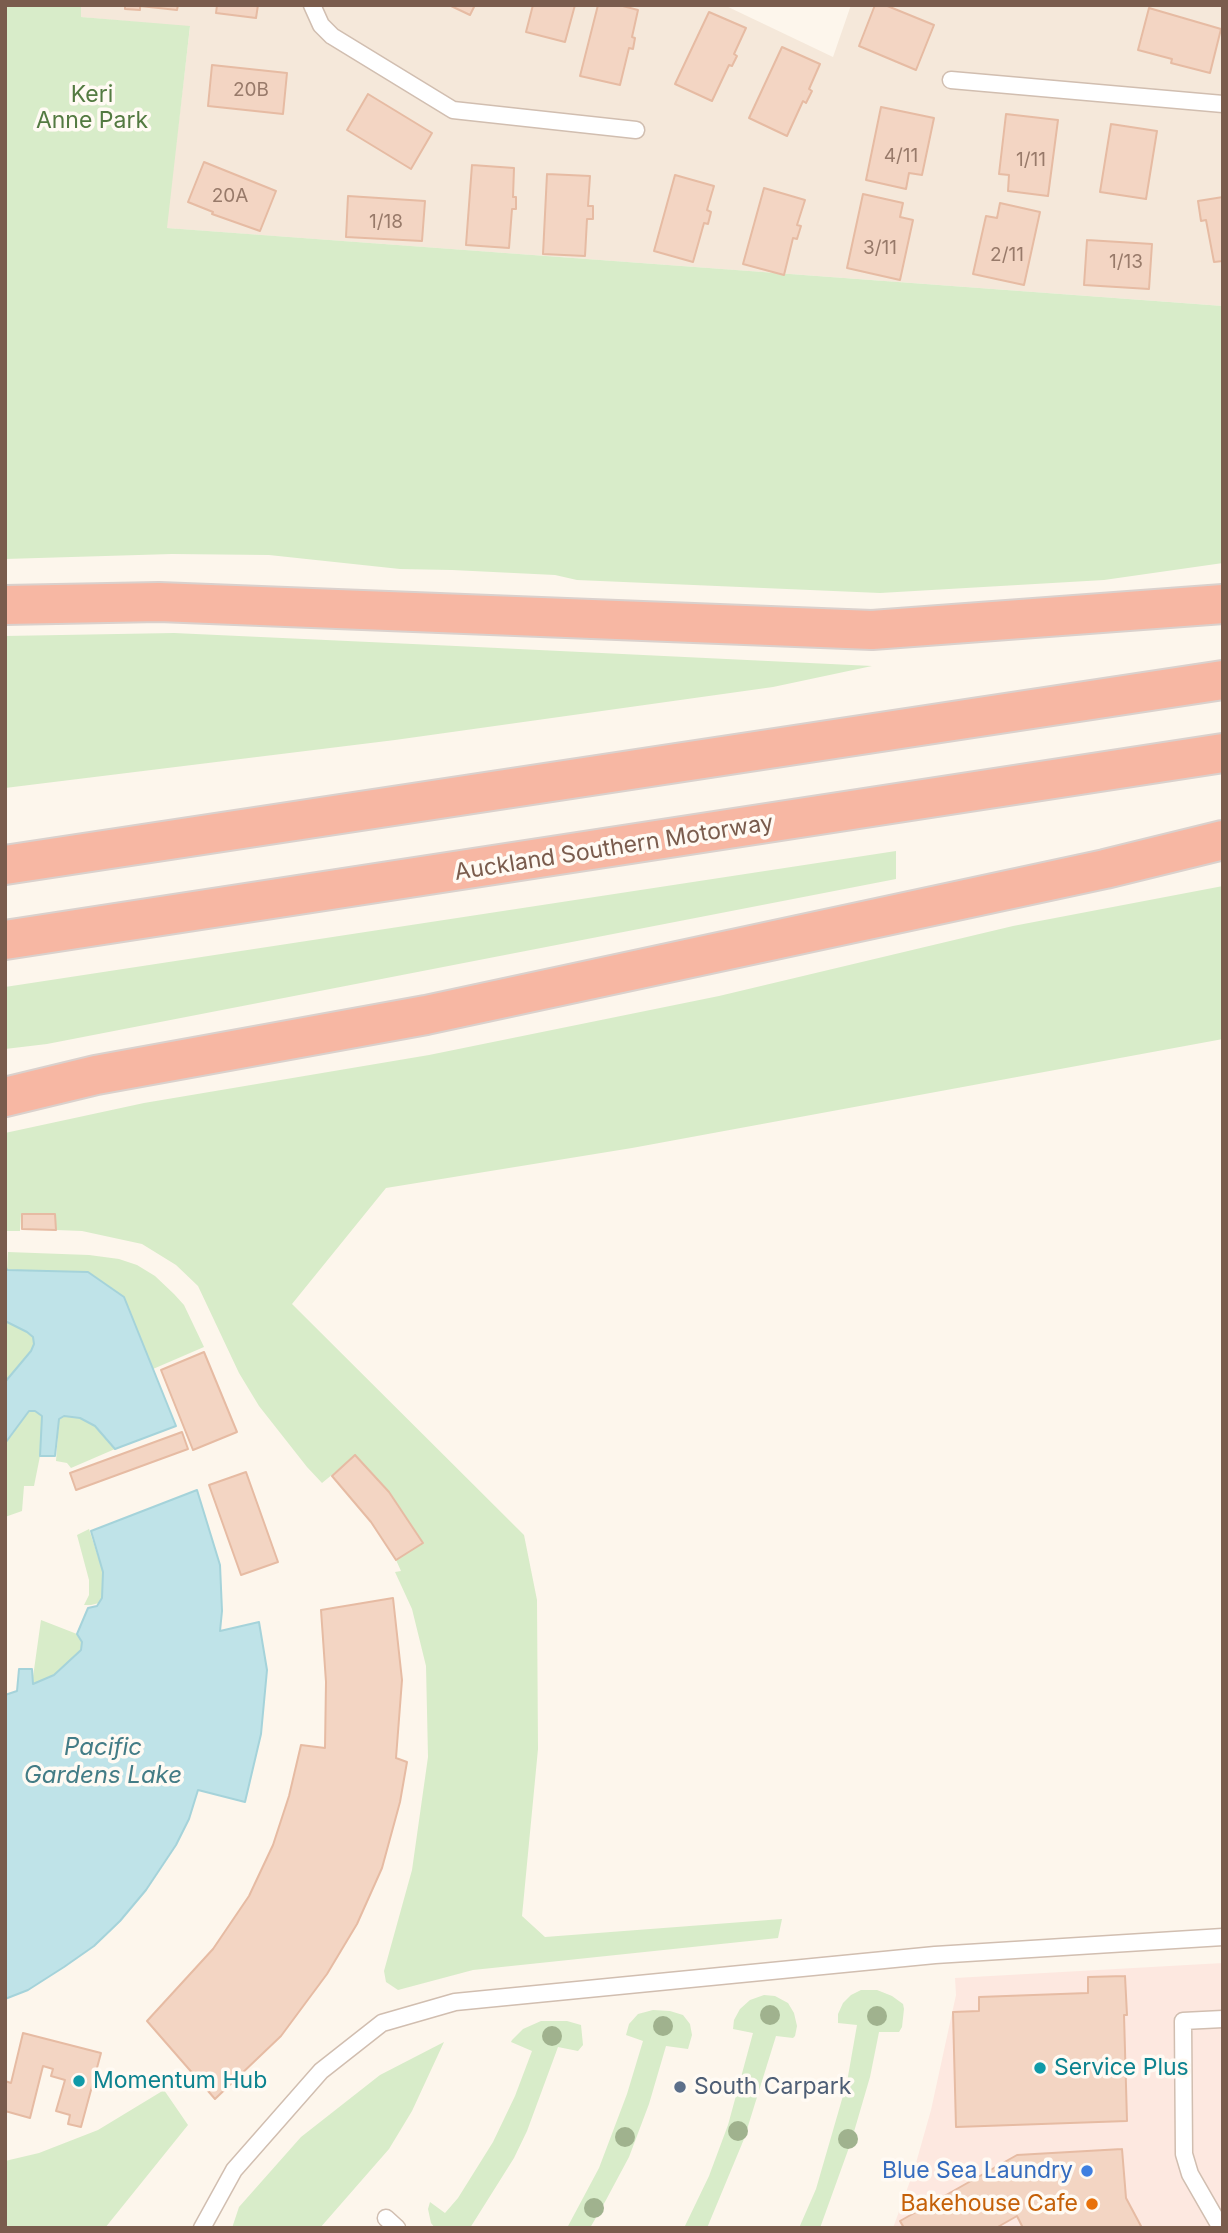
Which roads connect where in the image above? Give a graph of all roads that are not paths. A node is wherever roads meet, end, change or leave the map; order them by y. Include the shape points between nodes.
1 (312, 5) edge
2 (951, 80) dead end
3 (1223, 104) edge
4 (636, 130) dead end
5 (1223, 604) edge
6 (5, 606) edge
7 (1223, 680) edge
8 (1223, 753) edge
9 (1223, 840) edge
10 (5, 866) edge
11 (5, 940) edge
12 (96, 1075) junction
13 (5, 1086) edge
14 (5, 1097) edge
15 (1223, 1937) edge
16 (1223, 2019) edge
17 (202, 2228) edge
18 (1221, 2228) edge

1 - 4 lane via 331,36 453,110
2 - 3 lane
5 - 6 highway via 872,630 172,602
7 - 10 highway
8 - 11 highway, Auckland Southern Motorway
9 - 12 highway via 466,1006
12 - 13 highway
12 - 14 highway
15 - 17 lane via 935,1955 455,2002 382,2023 321,2071 234,2170
16 - 18 lane via 1183,2021 1184,2154 1190,2174

